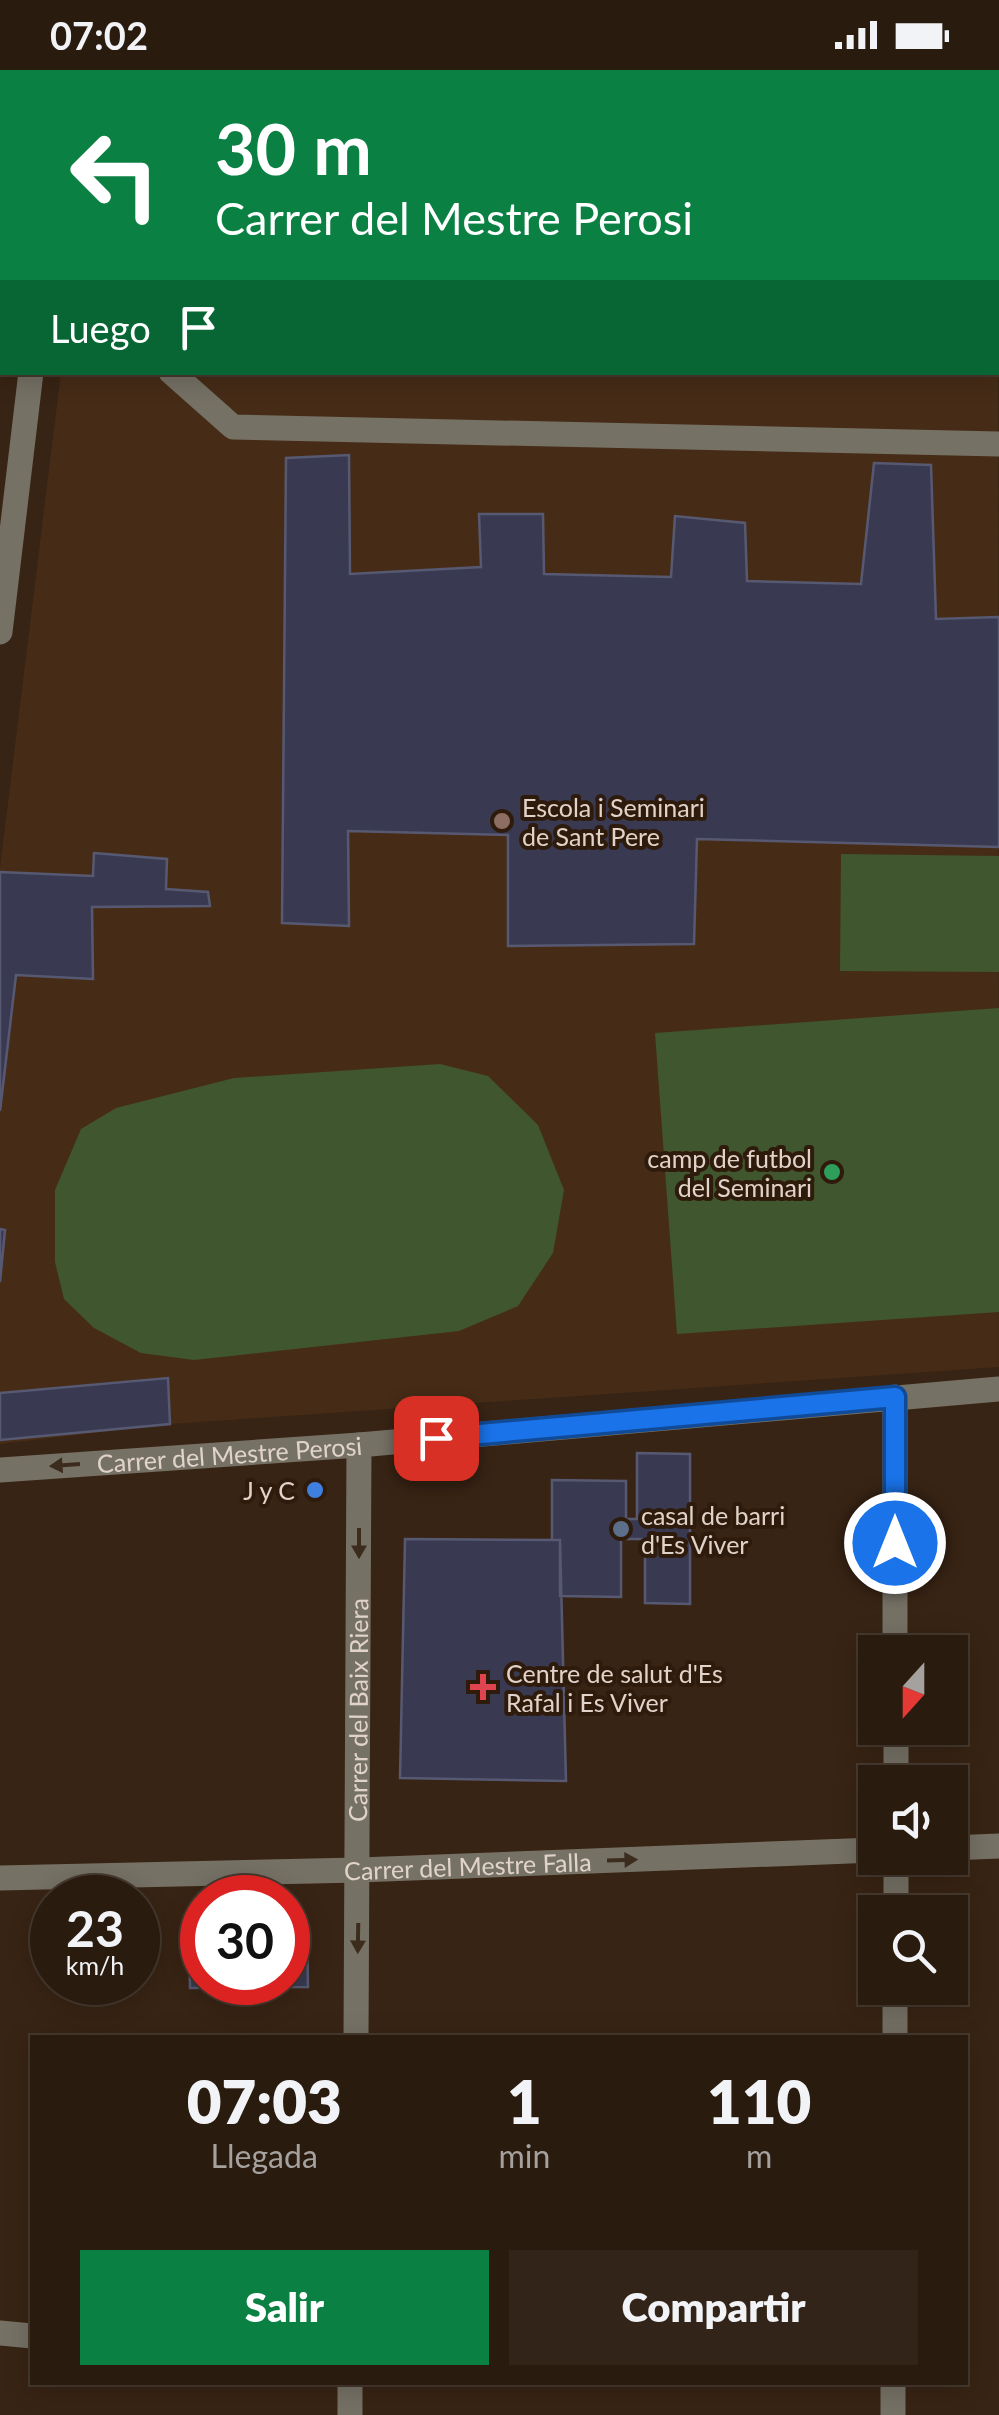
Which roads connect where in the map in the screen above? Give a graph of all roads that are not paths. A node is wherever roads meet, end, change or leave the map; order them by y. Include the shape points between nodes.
1 (30, 375) edge
2 (174, 375) edge
3 (12, 438) edge
4 (999, 444) edge
5 (0, 632) edge
6 (999, 1389) edge
7 (895, 1397) junction
8 (360, 1445) junction
9 (0, 1470) edge
10 (896, 1635) edge
11 (999, 1846) edge
12 (968, 1847) edge
13 (858, 1851) edge
14 (360, 1870) junction
15 (0, 1878) edge
16 (895, 2005) edge
17 (356, 2035) edge
18 (895, 2035) edge
19 (0, 2333) edge
20 (30, 2336) edge
21 (350, 2385) edge
22 (893, 2385) edge
23 (350, 2415) edge
24 (893, 2415) edge

1 - 3 street
2 - 4 street via 233,427
3 - 5 street
6 - 7 street, Carrer del Mestre Perosi
7 - 8 street, Carrer del Mestre Perosi
7 - 10 street
8 -> 9 street, Carrer del Mestre Perosi
8 -> 14 street, Carrer del Baix Riera
11 - 12 street
14 -> 13 street, Carrer del Mestre Falla
14 - 15 street, Carrer del Mestre Falla
14 -> 17 street, Carrer del Baix Riera
16 - 18 street
19 - 20 street
21 - 23 street
22 - 24 street

